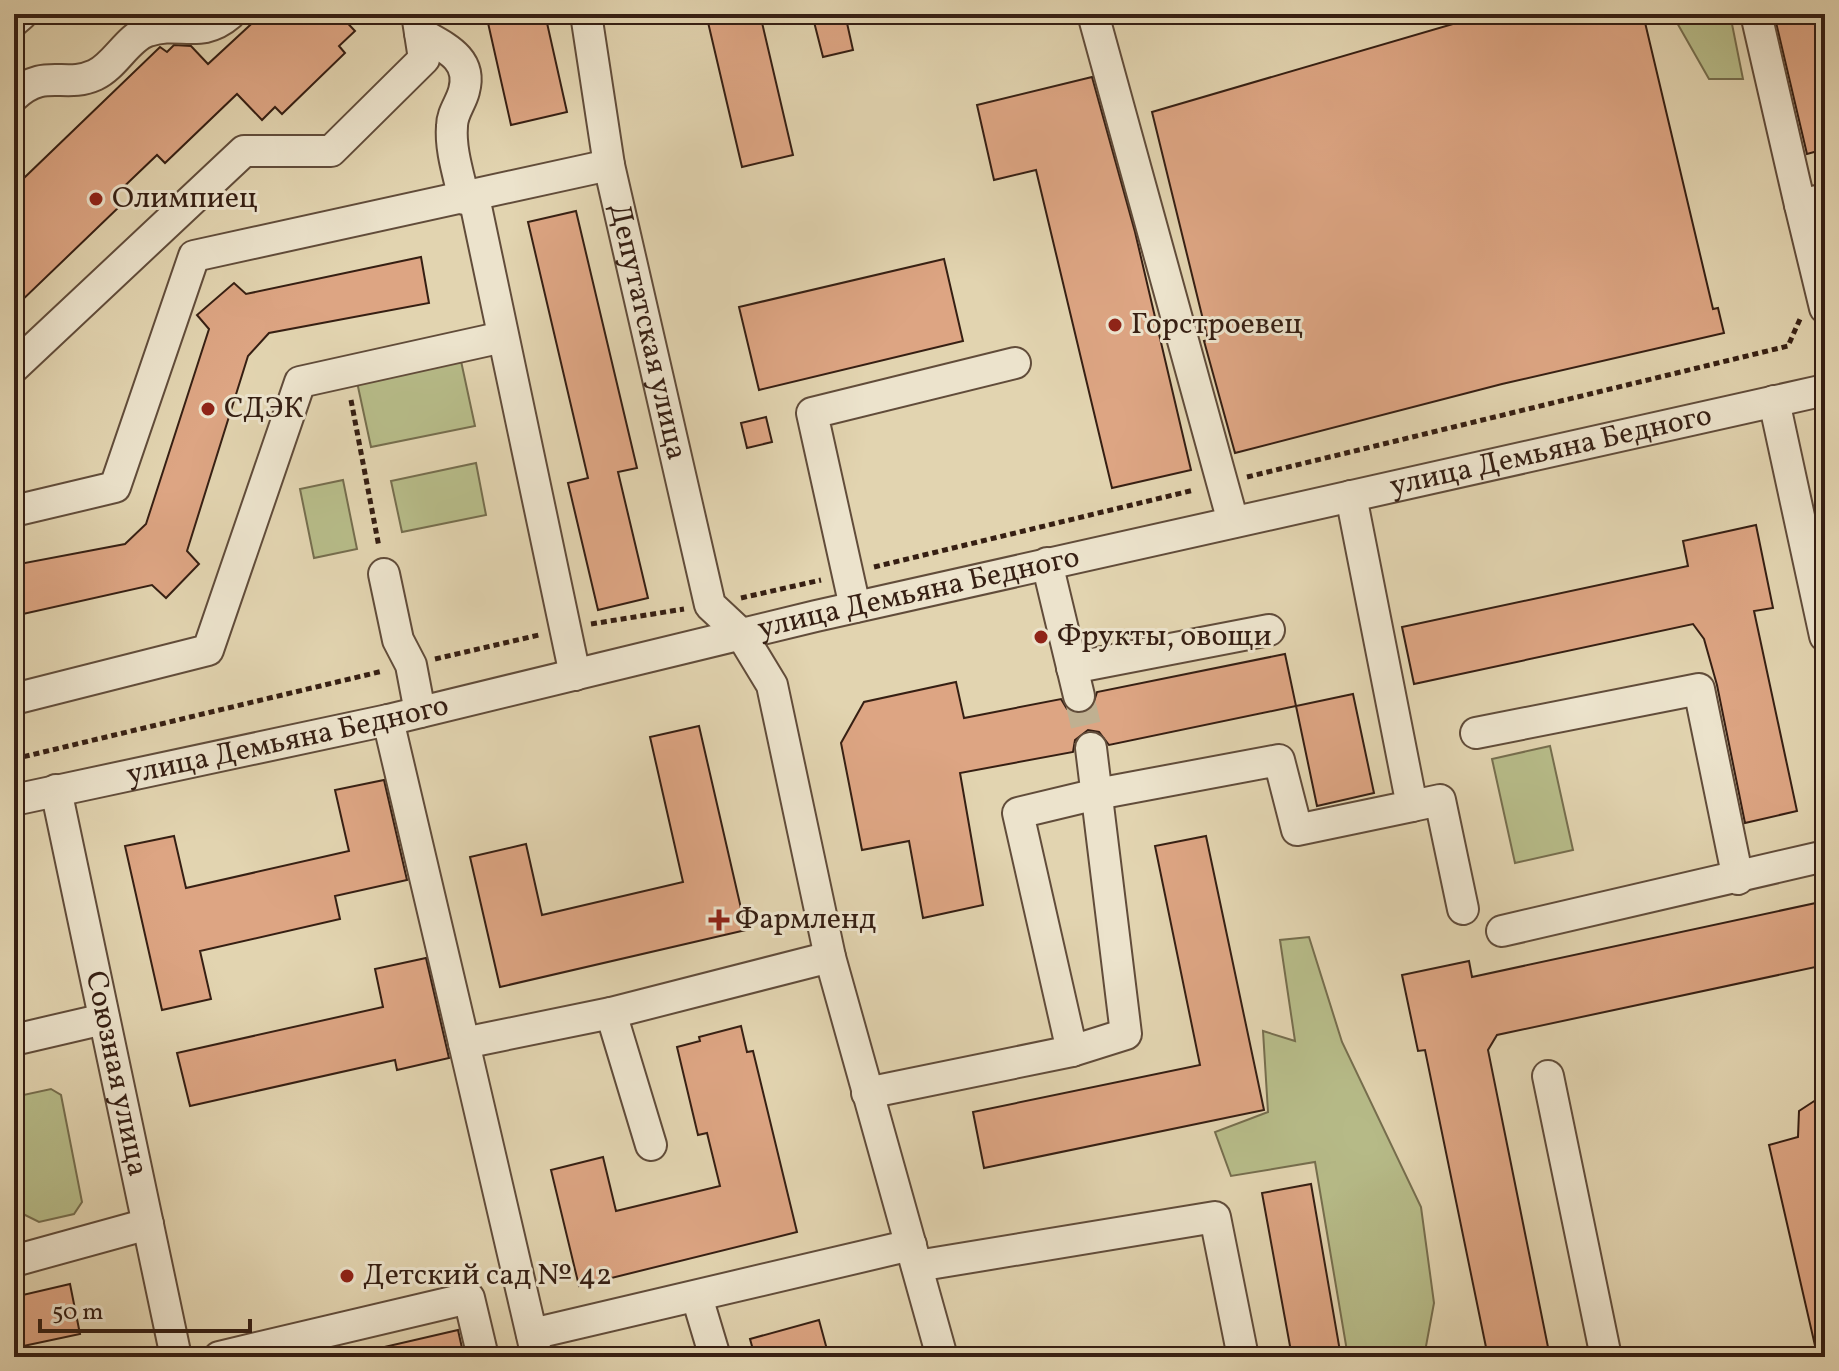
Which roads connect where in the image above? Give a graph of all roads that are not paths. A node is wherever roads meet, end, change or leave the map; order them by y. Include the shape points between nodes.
1 (22, 14) edge
2 (230, 14) edge
3 (586, 14) edge
4 (1756, 14) edge
5 (1097, 15) edge
6 (14, 21) edge
7 (418, 24) edge
8 (14, 96) edge
9 (609, 165) junction
10 (469, 198) junction
11 (1813, 202) edge
12 (1825, 308) edge
13 (503, 337) junction
14 (1015, 363) dead end
15 (14, 367) edge
16 (1825, 390) edge
17 (1774, 401) junction
18 (1351, 496) junction
19 (14, 511) edge
20 (1233, 522) junction
21 (1047, 563) junction
22 (384, 574) road end
23 (855, 607) junction
24 (1269, 630) dead end
25 (741, 634) junction
26 (1825, 636) edge
27 (575, 675) junction
28 (14, 699) edge
29 (420, 712) junction
30 (388, 720) junction
31 (1476, 733) dead end
32 (1091, 748) tunnel mouth
33 (56, 790) junction
34 (1097, 794) junction
35 (14, 800) edge
36 (1412, 806) junction
37 (1825, 856) edge
38 (1738, 879) junction
39 (1463, 909) dead end
40 (1502, 931) dead end
41 (830, 957) junction
42 (611, 1013) junction
43 (104, 1019) junction
44 (14, 1040) edge
45 (464, 1043) junction
46 (1072, 1051) junction
47 (1548, 1076) dead end
48 (867, 1093) junction
49 (651, 1145) dead end
50 (148, 1224) junction
51 (914, 1255) junction
52 (14, 1261) edge
53 (697, 1297) junction
54 (535, 1346) edge
55 (272, 1351) edge
56 (176, 1357) edge
57 (219, 1357) edge
58 (483, 1357) edge
59 (715, 1357) edge
60 (942, 1357) edge
61 (1243, 1357) edge
62 (1606, 1357) edge

1 - 6 street
2 - 8 street via 214,28 146,31 100,73 38,79
3 - 9 street, Депутатская улица
4 - 11 street
5 - 20 street
7 - 10 street via 463,62 466,74 452,121
7 - 15 street via 424,59 331,151 244,151
9 - 10 street
9 - 25 street, Депутатская улица via 710,605
10 - 13 street
10 - 19 street via 194,256 115,487
11 - 12 street
13 - 27 street
13 - 28 street via 300,382 208,650
14 - 23 street via 812,413
16 - 17 street, улица Демьяна Бедного
17 - 18 street, улица Демьяна Бедного
17 - 26 street
18 - 20 street, улица Демьяна Бедного
18 - 36 street
20 - 21 street, улица Демьяна Бедного
21 - 23 street, улица Демьяна Бедного
21 - 24 street via 1075,682
22 - 29 street
23 - 25 street, улица Демьяна Бедного
25 - 27 street, улица Демьяна Бедного
25 - 41 street via 772,685
27 - 29 street, улица Демьяна Бедного
29 - 30 street, улица Демьяна Бедного
30 - 33 street, улица Демьяна Бедного
30 - 45 street
31 - 38 street via 1699,689
32 - 34 street
33 - 35 street, улица Демьяна Бедного
33 - 43 street, Союзная улица
34 - 36 street via 1279,760 1297,830
34 - 46 street via 1126,1034
34 - 46 street via 1018,813
36 - 39 street via 1440,800
37 - 38 street
38 - 40 street
41 - 42 street
41 - 48 street
42 - 45 street
42 - 49 street
43 - 44 street
43 - 50 street, Союзная улица
45 - 54 street
46 - 48 street
47 - 62 street
48 - 51 street
50 - 52 street
50 - 56 street, Союзная улица
51 - 53 street
51 - 60 street
51 - 61 street via 1215,1217
53 - 54 street
53 - 59 street
55 - 57 street
55 - 58 street via 469,1298

